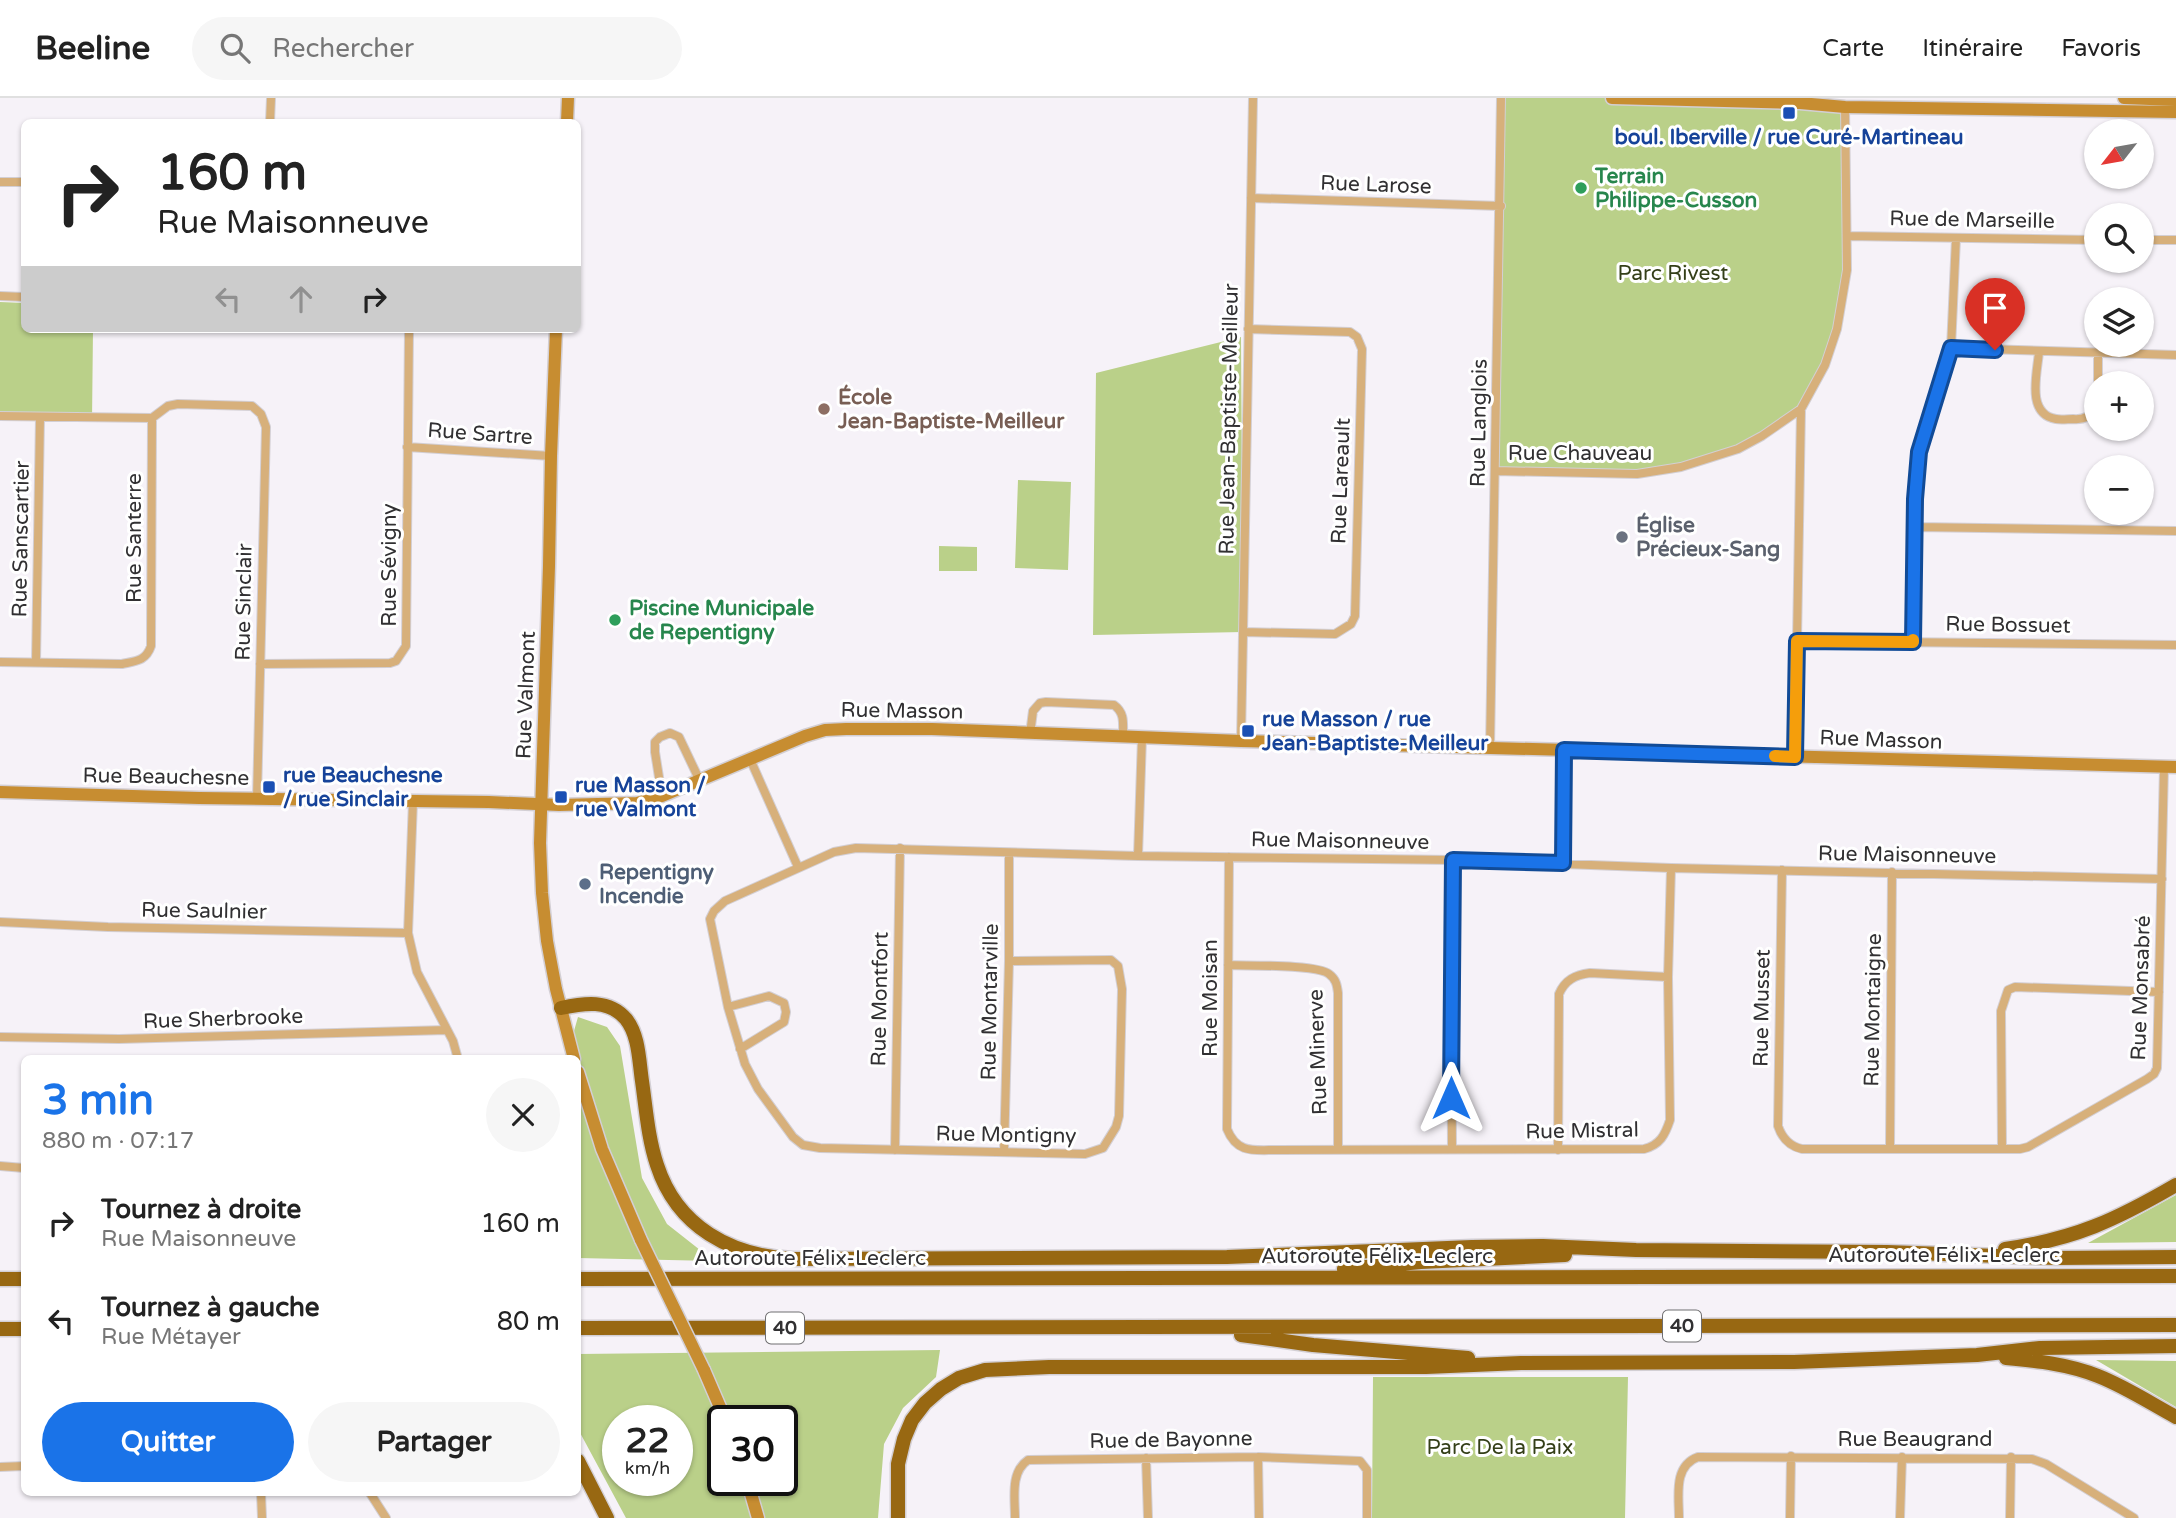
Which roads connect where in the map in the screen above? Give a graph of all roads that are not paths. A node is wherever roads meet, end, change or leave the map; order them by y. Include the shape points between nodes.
1 (271, 98) edge
2 (568, 98) edge
3 (1253, 98) edge
4 (1501, 98) edge
5 (1612, 98) edge
6 (2124, 98) edge
7 (2176, 100) edge
8 (1800, 101) edge
9 (2115, 104) edge
10 (1845, 107) junction
11 (2176, 112) edge
12 (270, 119) edge
13 (567, 119) edge
14 (0, 182) edge
15 (21, 183) edge
16 (1251, 198) junction
17 (1501, 206) junction
18 (1847, 236) junction
19 (1956, 238) junction
20 (2084, 240) edge
21 (2154, 240) edge
22 (2176, 240) edge
23 (0, 296) edge
24 (21, 297) edge
25 (1248, 329) junction
26 (409, 333) edge
27 (556, 333) edge
28 (1951, 348) junction
29 (2039, 352) junction
30 (2084, 353) edge
31 (2154, 354) edge
32 (2176, 355) edge
33 (1801, 409) junction
34 (0, 416) edge
35 (40, 417) junction
36 (152, 418) junction
37 (2084, 418) edge
38 (407, 447) junction
39 (551, 456) junction
40 (1495, 471) junction
41 (1916, 527) junction
42 (2176, 531) edge
43 (1243, 632) junction
44 (1797, 641) junction
45 (1913, 642) junction
46 (2176, 645) edge
47 (0, 662) edge
48 (36, 662) junction
49 (260, 664) junction
50 (1030, 734) junction
51 (1123, 736) junction
52 (1142, 738) junction
53 (1241, 741) junction
54 (1490, 748) junction
55 (1564, 750) junction
56 (1795, 757) junction
57 (750, 759) junction
58 (2170, 767) edge
59 (699, 779) junction
60 (0, 792) edge
61 (662, 796) junction
62 (257, 799) junction
63 (413, 801) junction
64 (541, 804) junction
65 (900, 848) junction
66 (1009, 852) junction
67 (1138, 856) junction
68 (1229, 858) junction
69 (1453, 860) junction
70 (1563, 863) junction
71 (798, 867) junction
72 (1671, 868) junction
73 (1782, 870) junction
74 (1892, 872) junction
75 (2162, 879) junction
76 (0, 922) edge
77 (408, 933) junction
78 (1009, 961) junction
79 (1228, 965) junction
80 (1668, 976) junction
81 (2160, 992) junction
82 (561, 1007) junction
83 (728, 1007) junction
84 (447, 1030) junction
85 (0, 1037) edge
86 (740, 1049) junction
87 (457, 1055) edge
88 (573, 1055) edge
89 (581, 1082) edge
90 (1231, 1138) joint
91 (1788, 1143) joint
92 (820, 1148) joint
93 (1889, 1148) junction
94 (1452, 1149) junction
95 (2003, 1149) junction
96 (895, 1150) junction
97 (1338, 1150) junction
98 (1558, 1150) junction
99 (1004, 1153) junction
100 (0, 1166) edge
101 (21, 1167) edge
102 (2176, 1185) edge
103 (1636, 1250) junction
104 (1967, 1255) junction
105 (2176, 1257) edge
106 (2176, 1276) edge
107 (1251, 1278) junction
108 (0, 1279) edge
109 (21, 1279) edge
110 (581, 1279) edge
111 (2176, 1325) edge
112 (581, 1328) edge
113 (1188, 1328) junction
114 (0, 1329) edge
115 (21, 1329) edge
116 (2176, 1346) edge
117 (1977, 1355) junction
118 (1521, 1363) junction
119 (719, 1405) edge
120 (2176, 1417) edge
121 (1791, 1456) junction
122 (1258, 1457) junction
123 (1902, 1457) junction
124 (2011, 1457) junction
125 (1146, 1458) junction
126 (21, 1466) edge
127 (0, 1467) edge
128 (581, 1467) edge
129 (261, 1496) edge
130 (372, 1496) edge
131 (752, 1496) edge
132 (2125, 1516) edge
133 (262, 1518) edge
134 (386, 1518) edge
135 (607, 1518) edge
136 (758, 1518) edge
137 (898, 1518) edge
138 (1015, 1518) edge
139 (1148, 1518) edge
140 (1259, 1518) edge
141 (1367, 1518) edge
142 (1679, 1518) edge
143 (1790, 1518) edge
144 (1900, 1518) edge
145 (2010, 1518) edge
146 (2134, 1518) edge

1 - 12 street
2 - 13 street
3 - 16 street, Rue Jean-Baptiste-Meilleur
4 - 17 street, Rue Langlois
5 - 8 street
6 - 7 street
8 - 10 street
9 - 10 street
9 - 11 street
10 - 18 street, Rue Chauveau
14 - 15 street
16 - 17 street, Rue Larose
16 - 25 street, Rue Jean-Baptiste-Meilleur
17 - 40 street, Rue Langlois
18 - 19 street, Rue de Marseille
18 - 33 street, Rue Chauveau via 1847,270 1837,329 1825,365
19 - 20 street, Rue de Marseille
19 - 28 street
21 - 22 street
23 - 24 street
25 - 43 street, Rue Jean-Baptiste-Meilleur
25 - 43 street, Rue Lareault via 1350,332 1362,349 1355,616 1335,634
26 - 38 street, Rue Sévigny
27 - 39 street, Rue Valmont
28 - 29 street
28 - 41 street via 1919,452
29 - 30 street
29 - 37 street via 2037,406 2042,414 2055,419
31 - 32 street
33 - 40 street, Rue Chauveau via 1738,449 1681,467 1637,474
33 - 44 street
34 - 35 street
35 - 36 street
35 - 48 street, Rue Sanscartier
36 - 48 street, Rue Santerre via 151,646 145,657 122,664
36 - 49 street, Rue Sinclair via 178,404 252,406 266,427
38 - 39 street, Rue Sartre
38 - 49 street, Rue Sévigny via 406,646 397,661
39 - 64 street, Rue Valmont
40 - 54 street, Rue Langlois
41 - 42 street
41 - 45 street
43 - 53 street, Rue Jean-Baptiste-Meilleur
44 - 45 street, Rue Bossuet
44 - 56 street
45 - 46 street, Rue Bossuet
47 - 48 street
49 - 62 street, Rue Sinclair
50 - 51 street, Rue Masson
50 - 51 street via 1033,711 1046,702 1114,705 1121,710
50 - 57 street, Rue Masson via 825,730
51 - 52 street, Rue Masson
52 - 53 street, Rue Masson
52 - 67 street
53 - 54 street, Rue Masson
54 - 55 street, Rue Masson
55 - 56 street, Rue Masson
55 - 70 street
56 - 58 street, Rue Masson
57 - 59 street, Rue Masson
57 - 71 street
58 - 75 street, Rue Monsabré
59 - 61 street, Rue Masson
59 - 61 street via 680,737 670,733 660,737 655,752
60 - 62 street, Rue Beauchesne
61 - 64 street, Rue Masson via 637,803
62 - 63 street, Rue Beauchesne
63 - 64 street, Rue Beauchesne
63 - 77 street
64 - 82 street, Rue Valmont via 544,918
65 - 66 street, Rue Maisonneuve
65 - 71 street, Rue Maisonneuve via 845,849
65 - 96 street, Rue Montfort
66 - 67 street, Rue Maisonneuve
66 - 78 street, Rue Montarville
67 - 68 street, Rue Maisonneuve
68 - 69 street, Rue Maisonneuve
68 - 79 street, Rue Moisan
69 - 70 street, Rue Maisonneuve
69 - 94 street
70 - 72 street, Rue Maisonneuve
71 - 83 street, Rue Maisonneuve via 725,901 714,911 710,919
72 - 73 street, Rue Maisonneuve
72 - 80 street, Rue Mistral
73 - 74 street, Rue Maisonneuve
73 - 91 street, Rue Musset via 1778,1126
74 - 75 street, Rue Maisonneuve
74 - 93 street, Rue Montaigne
75 - 81 street, Rue Monsabré
76 - 77 street, Rue Saulnier
77 - 84 street via 417,972
78 - 99 street, Rue Montarville
78 - 99 street, Rue Montigny via 1111,960 1118,966 1122,989 1119,1104 1116,1127 1103,1147 1085,1154
79 - 90 street, Rue Moisan via 1227,1129
79 - 97 street, Rue Minerve via 1317,969 1332,975 1338,993
80 - 98 street, Rue Mistral via 1670,1120 1666,1132 1657,1144 1644,1149
80 - 98 street via 1579,974 1563,986 1559,994
81 - 95 street, Rue Monsabré via 2159,1057 2154,1074 2035,1144
81 - 95 street via 2008,990 2001,1011
82 - 88 street, Rue Valmont
82 - 103 highway via 604,1005 627,1020 636,1041 652,1149 666,1187 702,1229 753,1254 793,1259 1156,1258 1483,1246
83 - 86 street, Rue Maisonneuve
83 - 86 street via 769,996 784,1003 784,1022
84 - 85 street, Rue Sherbrooke via 119,1039
84 - 87 street
86 - 92 street, Rue Maisonneuve via 758,1089 781,1123 803,1145
89 - 119 street, bridge via 602,1149
90 - 97 street, Rue Mistral via 1248,1149
91 - 93 street, Rue Monsabré via 1802,1149
92 - 96 street, Rue Montigny
93 - 95 street, Rue Monsabré
94 - 97 street, Rue Mistral
94 - 98 street, Rue Mistral
96 - 99 street, Rue Montigny
100 - 101 street
102 - 104 highway via 2090,1230
103 - 104 highway
103 - 107 highway via 1421,1262
104 - 105 highway
106 - 107 highway, Autoroute Félix-Leclerc
107 - 110 highway, Autoroute Félix-Leclerc
108 - 109 highway
111 - 113 highway, 40
112 - 113 highway, 40
113 - 118 highway via 1313,1345
114 - 115 highway
116 - 117 highway via 2040,1348
117 - 118 highway via 1794,1362
117 - 120 highway via 2082,1370
118 - 137 highway via 1049,1367 976,1372 941,1389 912,1420 898,1464
121 - 123 street, Rue Beaugrand
121 - 142 street, Rue Beaugrand via 1690,1460 1683,1466 1680,1480
121 - 143 street
122 - 125 street, Rue de Bayonne
122 - 140 street
122 - 141 street, Rue de Bayonne via 1360,1461 1367,1470
123 - 124 street, Rue Beaugrand
123 - 144 street
124 - 132 street, Rue Beaugrand via 2046,1464
124 - 145 street
125 - 138 street, Rue de Bayonne via 1028,1460 1016,1472
125 - 139 street
126 - 127 street
128 - 135 highway
129 - 133 street
130 - 134 street
131 - 136 street
132 - 146 street, Rue Beaugrand

